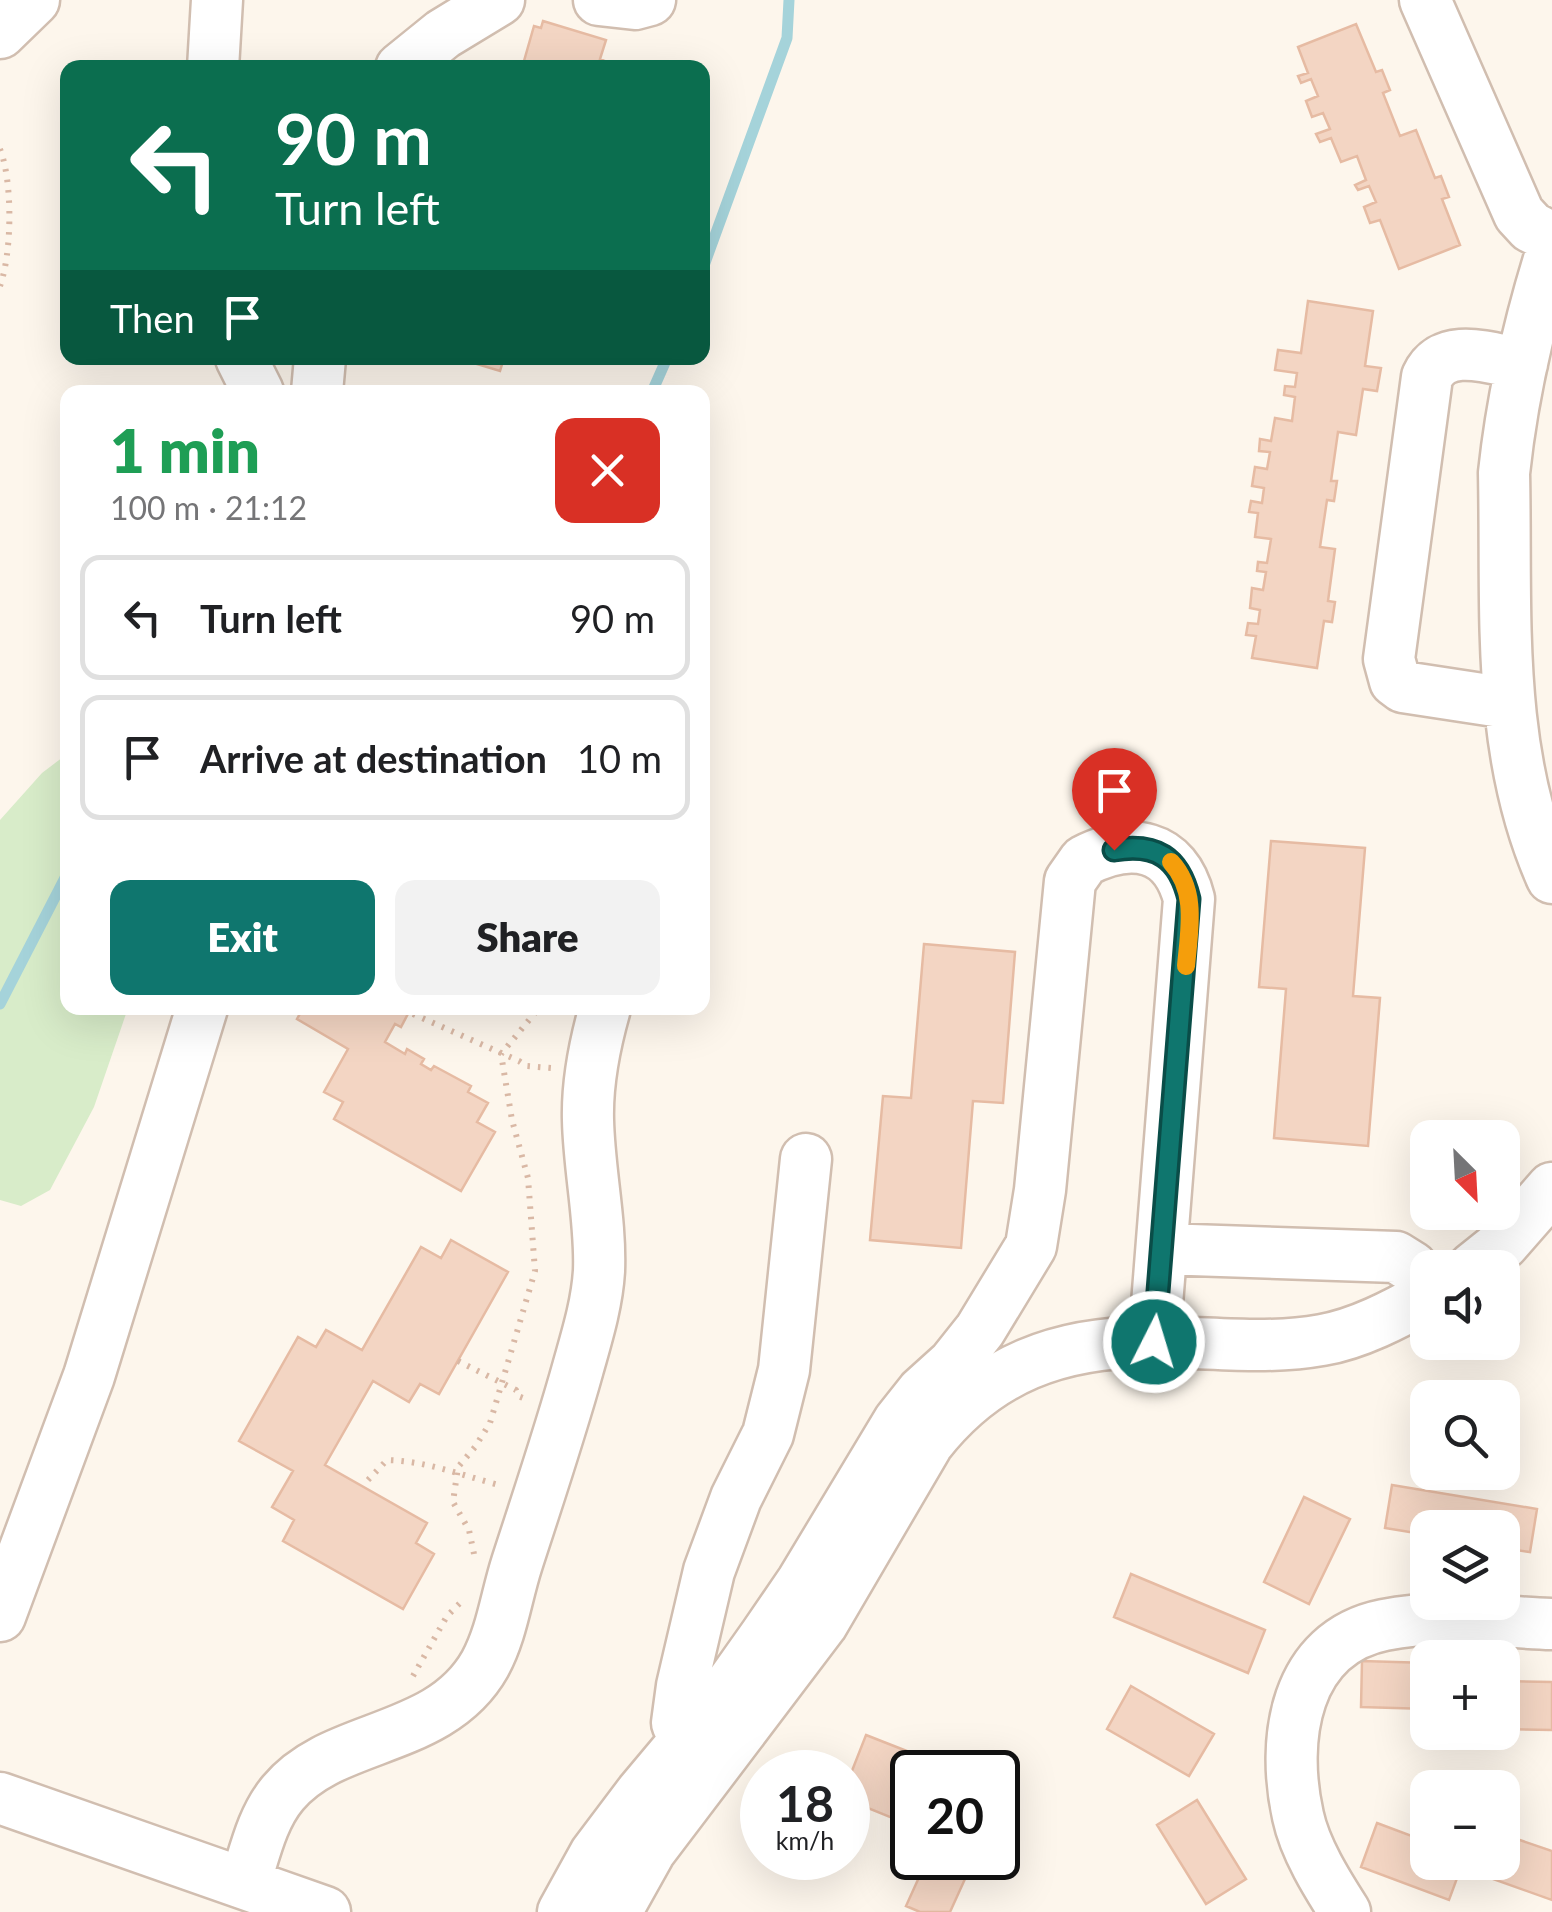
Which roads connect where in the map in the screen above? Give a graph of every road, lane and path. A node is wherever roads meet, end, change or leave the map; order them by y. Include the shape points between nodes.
1 (34, 0) edge
2 (217, 0) edge
3 (499, 0) edge
4 (599, 0) edge
5 (650, 0) edge
6 (1425, 0) edge
7 (0, 32) edge
8 (214, 60) edge
9 (411, 60) edge
10 (0, 149) edge
11 (1552, 238) edge
12 (1552, 250) edge
13 (0, 286) edge
14 (1522, 364) junction
15 (1508, 702) junction
16 (1552, 878) edge
17 (200, 1015) edge
18 (415, 1015) edge
19 (533, 1015) edge
20 (603, 1015) edge
21 (501, 1054) junction
22 (526, 1066) dead end
23 (806, 1159) dead end
24 (1552, 1188) edge
25 (547, 1224) dead end
26 (533, 1226) junction
27 (1162, 1249) junction
28 (1496, 1250) edge
29 (549, 1257) dead end
30 (534, 1258) junction
31 (1410, 1266) edge
32 (1410, 1303) edge
33 (992, 1311) junction
34 (1154, 1342) junction
35 (1033, 1360) junction
36 (458, 1361) dead end
37 (502, 1383) junction
38 (518, 1396) dead end
39 (457, 1473) junction
40 (368, 1480) dead end
41 (483, 1481) dead end
42 (474, 1563) dead end
43 (464, 1600) dead end
44 (0, 1616) edge
45 (1552, 1624) edge
46 (412, 1680) dead end
47 (701, 1752) junction
48 (0, 1798) edge
49 (245, 1883) junction
50 (325, 1912) edge
51 (563, 1912) edge
52 (616, 1912) edge
53 (1345, 1912) edge

1 - 7 street
2 - 8 street
3 - 9 street
4 - 5 street
6 - 11 street via 1520,214
10 - 13 path via 9,218
12 - 14 street
14 - 15 street via 1504,474
14 - 15 street via 1462,354 1441,360 1427,377 1389,659 1403,688
15 - 16 street via 1518,781
17 - 44 street via 89,1376
18 - 21 path
19 - 21 path
20 - 49 street via 588,1119 597,1296 496,1640 483,1668 449,1704 316,1767 285,1790 261,1831
21 - 22 path
21 - 26 path
23 - 47 street via 784,1370 768,1434 708,1571 682,1686 677,1723
24 - 28 street
25 - 26 path
26 - 30 path
27 - 31 street via 1385,1256
27 - 33 street via 1189,899 1168,860 1130,847 1084,861 1070,881 1031,1246
27 - 34 street
29 - 30 path
30 - 37 path
32 - 34 street via 1325,1340 1249,1346
33 - 35 street
33 - 47 street via 899,1420 802,1582 724,1694
34 - 35 street via 1093,1346
35 - 47 street via 947,1419 822,1624
36 - 37 path
37 - 38 path
37 - 39 path via 490,1423
39 - 40 path via 386,1460
39 - 41 path
39 - 42 path via 453,1502 468,1530
43 - 46 path via 447,1616
45 - 53 street via 1438,1619 1382,1625 1333,1648 1316,1664 1294,1720 1293,1781 1298,1820
47 - 51 street via 641,1793 595,1854
47 - 52 street
48 - 49 street
49 - 50 street

